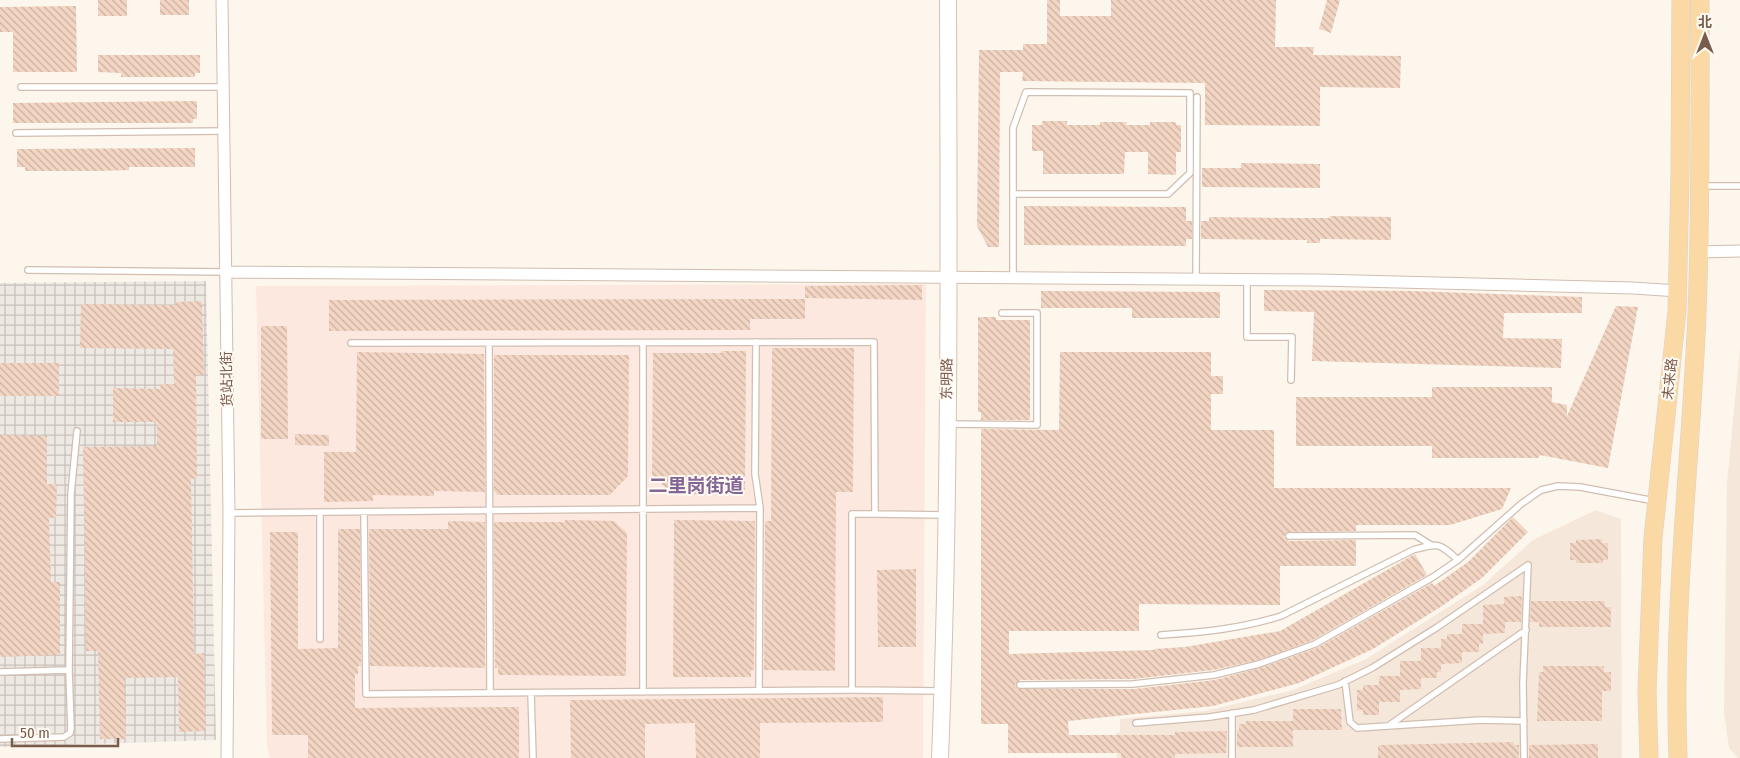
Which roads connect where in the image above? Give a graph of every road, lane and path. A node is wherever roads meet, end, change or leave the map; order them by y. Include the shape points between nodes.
1 (222, 0) edge
2 (948, 0) edge
3 (1681, 0) edge
4 (1700, 0) edge
5 (21, 87) dead end
6 (223, 87) junction
7 (1197, 97) dead end
8 (225, 131) junction
9 (16, 133) dead end
10 (1700, 186) junction
11 (1740, 186) edge
12 (1013, 194) junction
13 (1740, 251) edge
14 (1698, 252) junction
15 (28, 270) dead end
16 (226, 272) junction
17 (949, 277) junction
18 (1013, 277) junction
19 (1196, 279) junction
20 (1247, 279) junction
21 (1678, 291) junction
22 (1002, 313) dead end
23 (756, 342) junction
24 (351, 343) dead end
25 (489, 343) junction
26 (642, 343) junction
27 (1291, 380) dead end
28 (947, 424) junction
29 (76, 431) dead end
30 (1657, 502) junction
31 (760, 508) junction
32 (643, 509) junction
33 (489, 510) junction
34 (229, 512) junction
35 (320, 512) junction
36 (364, 512) junction
37 (875, 514) junction
38 (946, 515) junction
39 (1289, 536) dead end
40 (1431, 545) junction
41 (1458, 560) junction
42 (1526, 630) junction
43 (1161, 635) dead end
44 (320, 639) dead end
45 (69, 670) junction
46 (0, 672) edge
47 (1346, 681) junction
48 (1020, 685) dead end
49 (852, 690) junction
50 (759, 691) junction
51 (942, 691) junction
52 (644, 692) junction
53 (490, 693) junction
54 (531, 693) junction
55 (1232, 714) junction
56 (1524, 721) junction
57 (1136, 723) dead end
58 (1390, 726) junction
59 (0, 739) edge
60 (226, 758) edge
61 (533, 758) edge
62 (940, 758) edge
63 (1232, 758) edge
64 (1524, 758) edge
65 (1649, 758) edge
66 (1678, 758) edge

1 - 6 street, 货站北街
2 - 17 street, 东明路
3 - 21 main road, 未来路
4 - 10 main road, 未来路
5 - 6 lane
6 - 8 street, 货站北街
7 - 19 lane
8 - 9 lane
8 - 16 street, 货站北街
10 - 11 lane
10 - 14 main road, 未来路
12 - 12 lane via 1013,128 1026,92 1190,93 1190,173 1168,194
12 - 18 lane
13 - 14 street
14 - 66 main road, 未来路 via 1678,612
15 - 16 lane
16 - 17 street
16 - 34 street, 货站北街
17 - 18 street
17 - 28 street, 东明路
18 - 19 street
19 - 20 street
20 - 21 street
20 - 27 lane via 1247,337 1292,337
21 - 30 main road, 未来路
22 - 28 lane via 1037,313 1037,424
23 - 26 lane
23 - 31 lane via 755,474
23 - 37 lane via 874,342
24 - 25 lane
25 - 26 lane
25 - 33 lane
26 - 32 lane
28 - 38 street, 东明路
29 - 45 lane via 70,494
30 - 41 lane via 1580,487 1558,486 1541,490
30 - 65 main road, 未来路 via 1647,691
31 - 32 lane
31 - 50 lane
32 - 33 lane
32 - 52 lane
33 - 36 lane
33 - 53 lane
34 - 35 lane
34 - 60 street, 货站北街
35 - 36 lane
35 - 44 lane
36 - 53 lane via 366,694
37 - 38 lane
37 - 49 lane via 852,514
38 - 51 street, 东明路
39 - 40 lane via 1415,535
40 - 41 lane via 1442,546
40 - 43 lane via 1413,550 1281,616 1260,623 1221,631
41 - 48 lane via 1315,644 1259,664 1214,675 1134,684
42 - 47 lane via 1528,565 1436,628
42 - 56 lane
42 - 58 lane
45 - 46 lane
45 - 59 lane via 71,729 68,736
47 - 55 lane via 1295,699
47 - 58 lane via 1350,722 1357,728
49 - 50 lane
49 - 51 lane
50 - 52 lane
51 - 62 street, 东明路
52 - 54 lane
53 - 54 lane
54 - 61 lane
55 - 57 lane
55 - 63 lane
56 - 58 lane via 1480,720
56 - 64 lane

